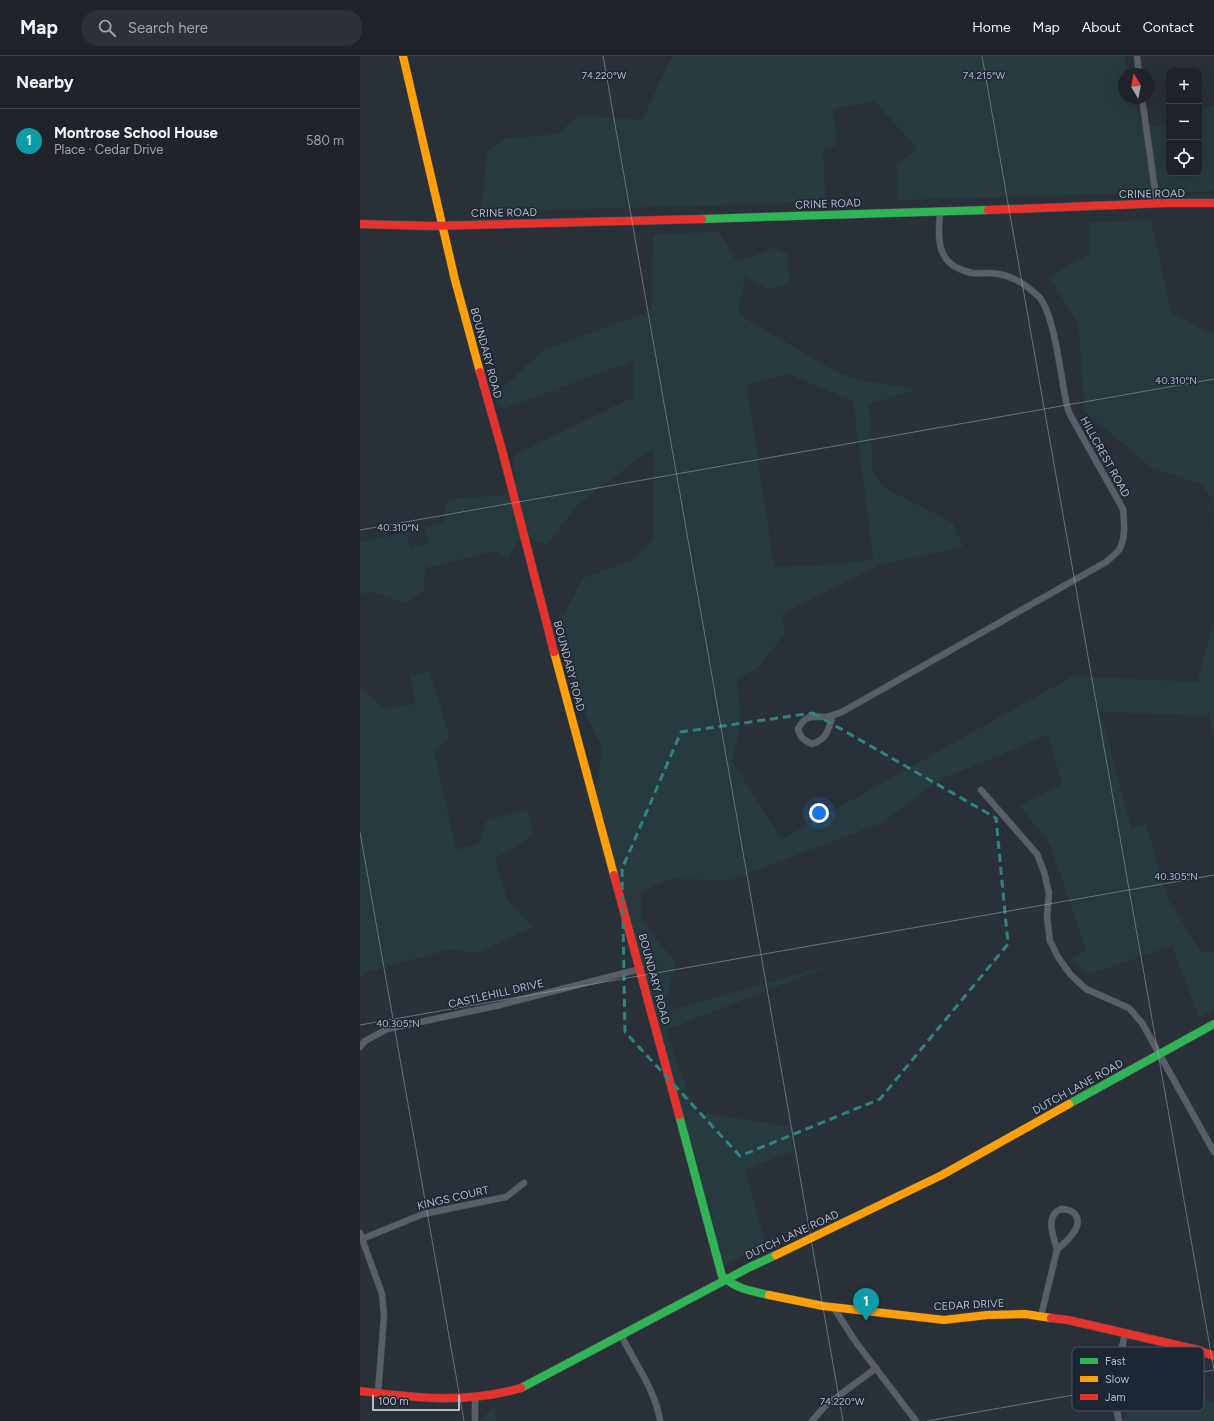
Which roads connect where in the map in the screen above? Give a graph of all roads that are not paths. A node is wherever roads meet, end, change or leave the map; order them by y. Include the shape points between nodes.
1 (403, 56) edge
2 (1137, 56) edge
3 (1138, 68) edge
4 (1143, 104) edge
5 (1214, 203) edge
6 (1156, 204) junction
7 (940, 212) junction
8 (360, 224) edge
9 (442, 226) junction
10 (833, 715) junction
11 (981, 790) dead end
12 (640, 969) junction
13 (1214, 1024) edge
14 (360, 1047) edge
15 (1160, 1054) junction
16 (1214, 1152) edge
17 (524, 1183) dead end
18 (361, 1236) edge
19 (1057, 1250) junction
20 (724, 1280) junction
21 (834, 1308) junction
22 (1042, 1316) junction
23 (1125, 1334) junction
24 (621, 1335) junction
25 (1122, 1347) edge
26 (1184, 1347) edge
27 (1204, 1352) edge
28 (1214, 1356) edge
29 (876, 1368) junction
30 (360, 1391) edge
31 (378, 1393) junction
32 (475, 1399) junction
33 (1117, 1411) edge
34 (475, 1421) edge
35 (660, 1421) edge
36 (812, 1421) edge
37 (916, 1421) edge
38 (1119, 1421) edge

1 - 9 street, BOUNDARY ROAD via 442,217
2 - 3 street
4 - 6 street
5 - 6 street, CRINE ROAD
6 - 7 street, CRINE ROAD
7 - 9 street, CRINE ROAD
7 - 10 street, HILLCREST ROAD via 939,240 942,254 947,261 970,273 999,274 1018,280 1040,298 1053,330 1067,407 1123,509 1123,535 1120,548 1106,562
8 - 9 street, CRINE ROAD
9 - 12 street, BOUNDARY ROAD
10 - 10 street, HILLCREST ROAD via 828,732 820,742 812,744 799,735 798,729 807,718
11 - 15 street via 1037,854 1049,893 1047,917 1050,941 1058,957 1070,974 1086,989 1129,1008 1142,1022
12 - 14 street, CASTLEHILL DRIVE via 500,1005 387,1030 365,1041
12 - 20 street, BOUNDARY ROAD
13 - 15 street, DUTCH LANE ROAD
15 - 16 street
15 - 20 street, DUTCH LANE ROAD via 942,1175
17 - 18 street, KINGS COURT via 506,1197 423,1214
18 - 31 street via 383,1301
19 - 19 street via 1051,1220 1054,1213 1066,1209 1074,1213 1078,1225
19 - 22 street
20 - 21 street, CEDAR DRIVE via 745,1290
20 - 24 street, DUTCH LANE ROAD
21 - 22 street, CEDAR DRIVE via 944,1320 1016,1314
21 - 29 street
22 - 23 street, CEDAR DRIVE
23 - 25 street
23 - 26 street, CEDAR DRIVE
24 - 32 street, DUTCH LANE ROAD via 521,1388
24 - 35 street via 653,1394
27 - 28 street, CEDAR DRIVE
29 - 36 street via 825,1406
29 - 37 street
30 - 31 street, DUTCH LANE ROAD
31 - 32 street, DUTCH LANE ROAD via 426,1398
32 - 34 street
33 - 38 street

